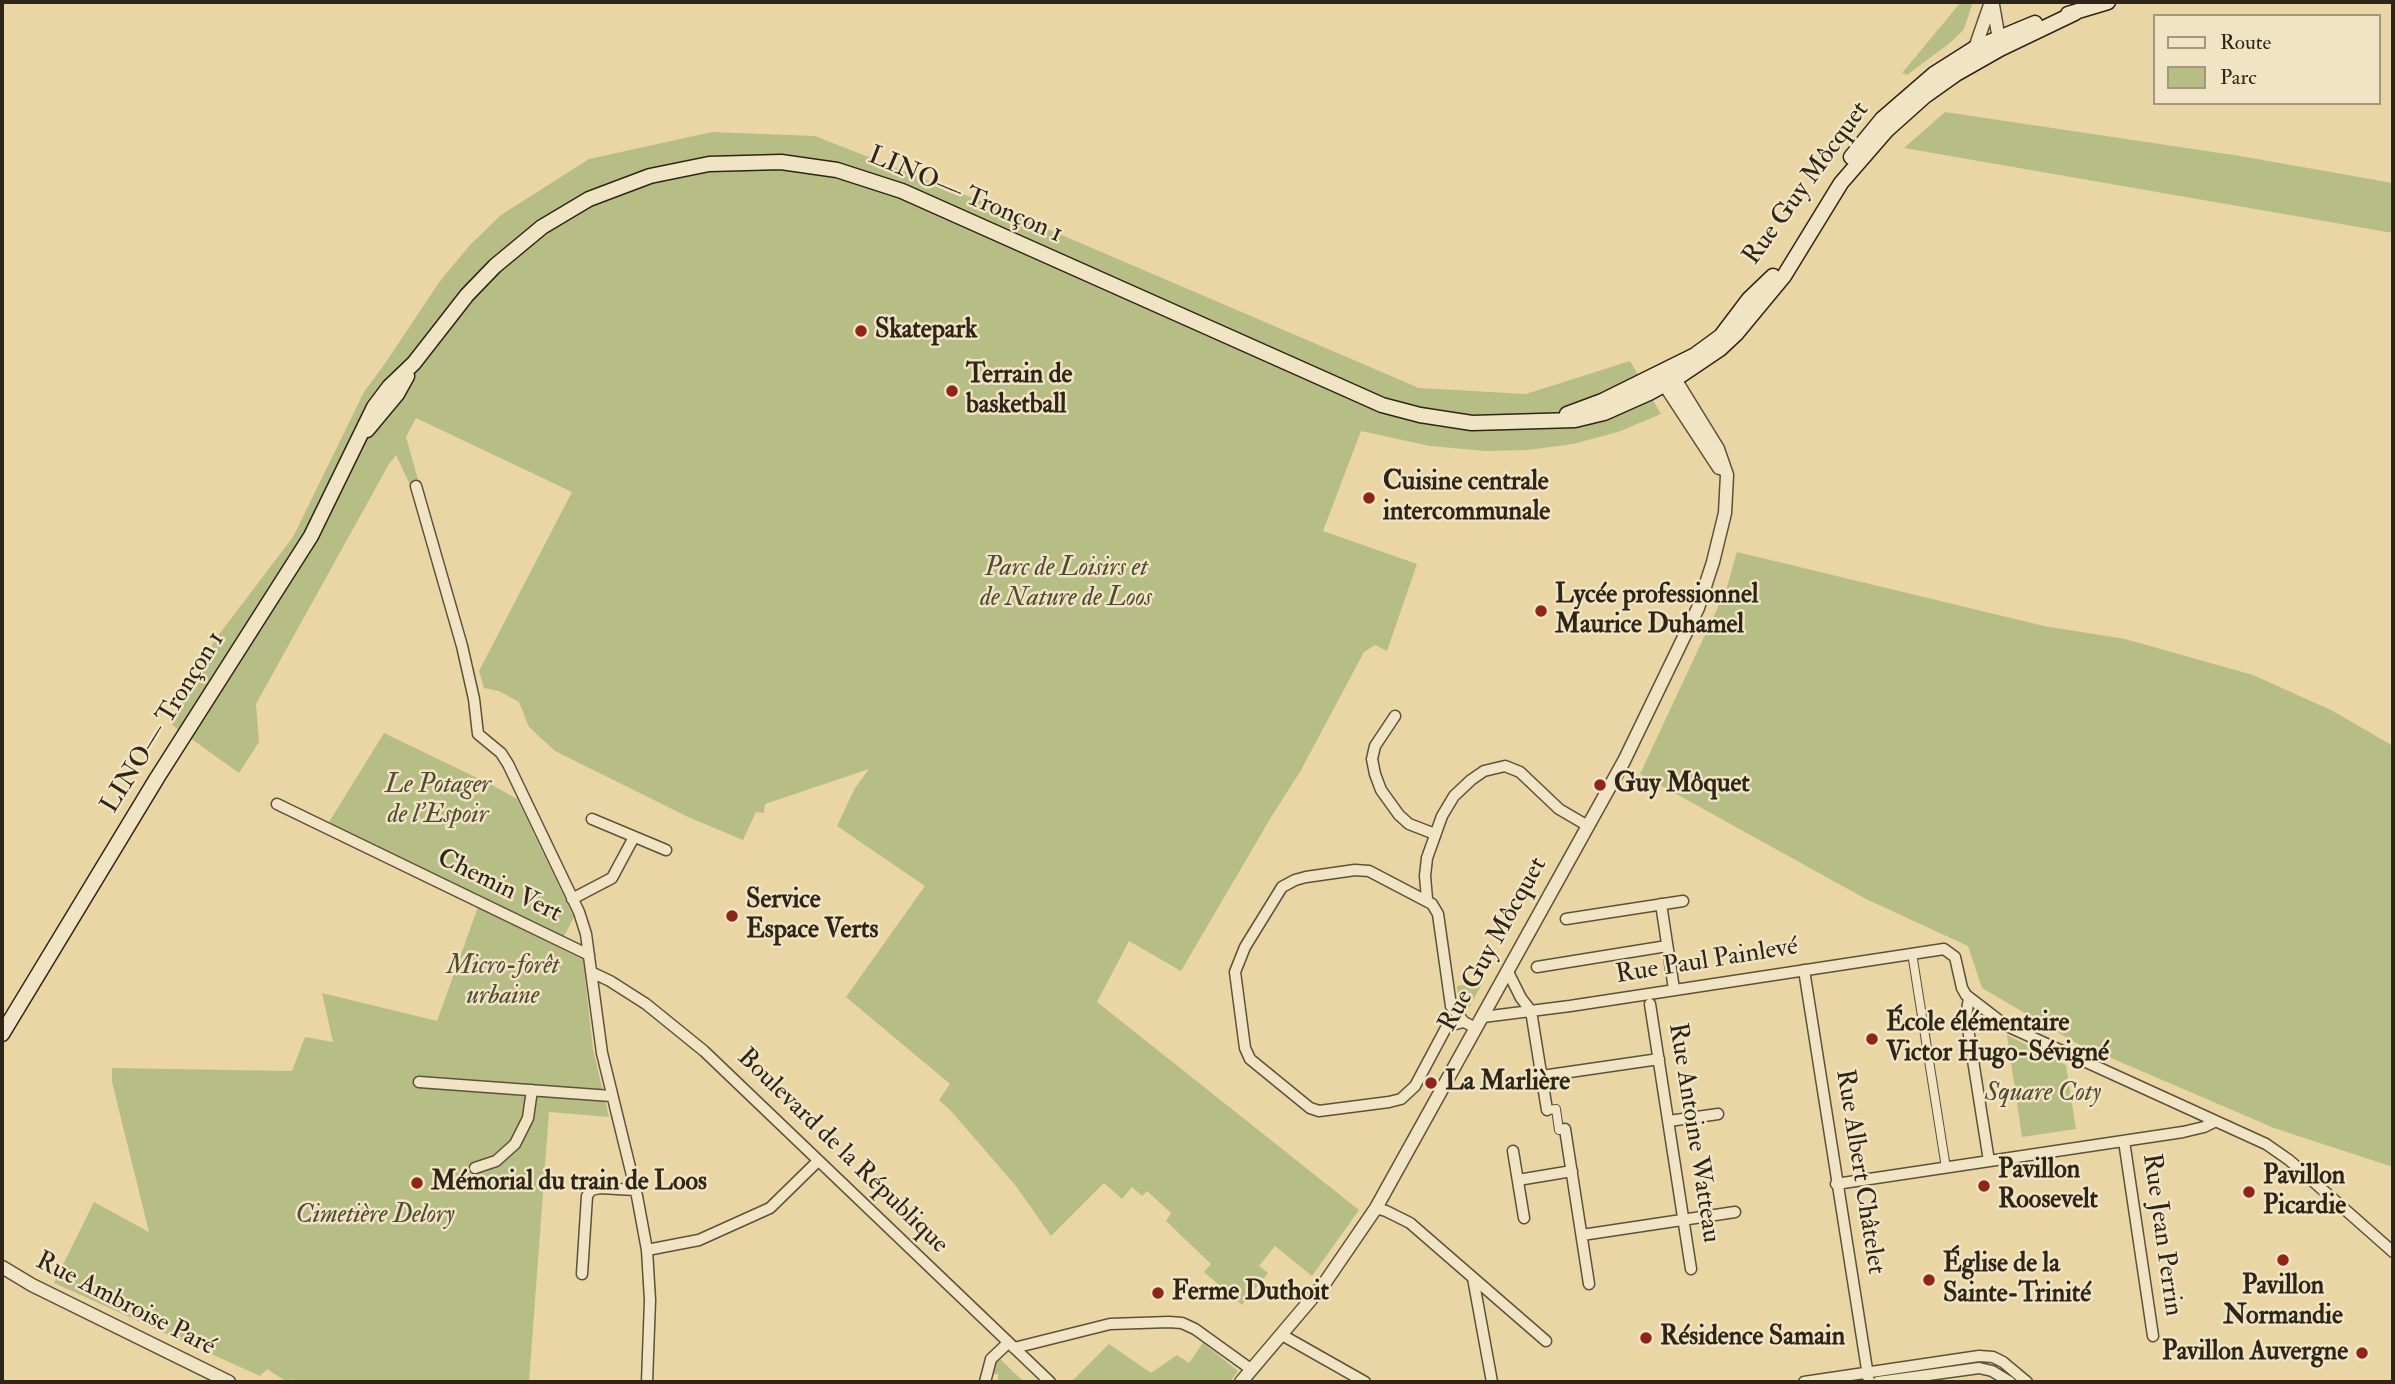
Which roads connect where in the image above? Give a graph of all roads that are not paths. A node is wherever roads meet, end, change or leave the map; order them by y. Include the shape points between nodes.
1 (1992, 2) edge
2 (2108, 2) edge
3 (2000, 43) junction
4 (1975, 48) junction
5 (1667, 377) junction
6 (416, 486) dead end
7 (1395, 716) dead end
8 (277, 804) dead end
9 (592, 819) dead end
10 (1588, 826) junction
11 (1435, 834) junction
12 (634, 836) junction
13 (666, 850) dead end
14 (572, 899) junction
15 (1427, 899) junction
16 (1683, 901) dead end
17 (1661, 904) junction
18 (1566, 919) dead end
19 (1667, 946) junction
20 (1913, 953) junction
21 (589, 955) junction
22 (1537, 967) dead end
23 (1804, 970) junction
24 (591, 972) junction
25 (1508, 972) junction
26 (1674, 989) junction
27 (1969, 998) junction
28 (1650, 1004) dead end
29 (1531, 1011) junction
30 (1474, 1022) junction
31 (2, 1034) edge
32 (1659, 1059) junction
33 (1542, 1076) junction
34 (419, 1082) dead end
35 (532, 1090) junction
36 (611, 1096) junction
37 (1547, 1110) joint
38 (1718, 1114) dead end
39 (1669, 1121) junction
40 (2214, 1122) junction
41 (1565, 1129) joint
42 (2124, 1141) junction
43 (1513, 1151) dead end
44 (818, 1161) junction
45 (1989, 1161) junction
46 (475, 1168) dead end
47 (1946, 1168) junction
48 (1572, 1171) junction
49 (1518, 1180) junction
50 (1836, 1184) junction
51 (635, 1190) junction
52 (1376, 1208) junction
53 (1735, 1212) dead end
54 (1524, 1218) dead end
55 (1684, 1220) junction
56 (1582, 1235) junction
57 (647, 1250) junction
58 (2393, 1252) edge
59 (2, 1267) edge
60 (1691, 1269) dead end
61 (582, 1274) dead end
62 (1473, 1278) junction
63 (1590, 1284) dead end
64 (1282, 1335) junction
65 (2153, 1335) dead end
66 (1546, 1341) dead end
67 (1011, 1345) junction
68 (1252, 1370) junction
69 (1868, 1377) edge
70 (229, 1382) edge
71 (647, 1382) edge
72 (985, 1382) edge
73 (1050, 1382) edge
74 (1241, 1382) edge
75 (1365, 1382) edge
76 (1492, 1382) edge
77 (1804, 1382) edge
78 (1878, 1382) edge
79 (2010, 1382) edge
80 (2027, 1382) edge

1 - 3 street
1 - 4 street
2 - 3 main road, Rue Guy Môcquet via 2037,22
3 - 4 main road, Rue Guy Môcquet
3 - 5 main road, Rue Guy Môcquet via 1933,90 1879,138 1841,183 1784,276 1736,334 1720,349
4 - 5 main road, Rue Guy Môcquet via 1924,81 1882,119 1844,166 1774,276 1718,338
5 - 10 street, Rue Guy Môcquet via 1721,455 1727,499 1698,608
5 - 31 main road, LINO— Tronçon 1 via 1580,411 1539,421 1499,424 1420,415 1382,405 892,187 837,170 781,162 722,163 660,173 614,189 566,212 518,245 484,276 374,407 304,547
6 - 14 street via 462,646 478,734 503,757
7 - 11 street via 1375,746 1374,775 1399,815
8 - 21 street, Chemin Vert
9 - 12 street
10 - 11 street via 1559,809 1520,772 1498,766 1462,788
10 - 25 street, Rue Guy Môcquet
11 - 15 street via 1425,870
12 - 13 street
12 - 14 street via 612,878
14 - 21 street
15 - 30 street via 1438,914 1451,1006
15 - 30 street via 1364,870 1295,880 1282,887 1235,972 1245,1048 1255,1065 1310,1108 1329,1111 1406,1096 1447,1026
16 - 17 street
17 - 18 street
17 - 19 street
19 - 22 street
19 - 26 street
20 - 23 street, Rue Paul Painlevé
20 - 27 street, Rue Paul Painlevé via 1948,951 1955,957
20 - 47 street
21 - 24 street
23 - 26 street, Rue Paul Painlevé
23 - 50 street, Rue Albert Châtelet
24 - 36 street
24 - 44 street, Boulevard de la République via 669,1021
25 - 29 street
25 - 30 street, Rue Guy Môcquet
26 - 29 street, Rue Paul Painlevé
27 - 40 street via 2022,1034
27 - 45 street via 1966,1016
28 - 32 street, Rue Antoine Watteau
29 - 30 street, Rue Paul Painlevé
29 - 33 street
30 - 52 street, Rue Guy Môcquet
32 - 33 street
32 - 39 street, Rue Antoine Watteau
33 - 37 street
34 - 35 street
35 - 36 street
35 - 46 street via 528,1118 515,1144 496,1161
36 - 51 street
37 - 41 street via 1556,1109 1559,1130
38 - 39 street
39 - 55 street, Rue Antoine Watteau
40 - 42 street via 2194,1130
40 - 58 street via 2277,1150
41 - 48 street
42 - 45 street
42 - 65 street, Rue Jean Perrin
43 - 49 street
44 - 57 street via 770,1208 699,1240
44 - 67 street, Boulevard de la République
45 - 47 street
47 - 50 street
48 - 49 street
48 - 56 street
49 - 54 street
50 - 69 street, Rue Albert Châtelet
51 - 57 street
51 - 61 street via 600,1188 587,1196
52 - 62 street via 1409,1223
52 - 64 street, Rue Guy Môcquet via 1332,1274
53 - 55 street
55 - 56 street
55 - 60 street, Rue Antoine Watteau
56 - 63 street
57 - 71 street
59 - 70 street, Rue Ambroise Paré
62 - 66 street
62 - 76 street
64 - 68 street, Rue Guy Môcquet
64 - 75 street
67 - 68 street via 1110,1324 1175,1322 1195,1329
67 - 72 street via 991,1359
67 - 73 street, Boulevard de la République
68 - 74 street, Rue Guy Môcquet
69 - 77 street
69 - 80 street via 1986,1356 2003,1362
78 - 79 street via 1979,1368

